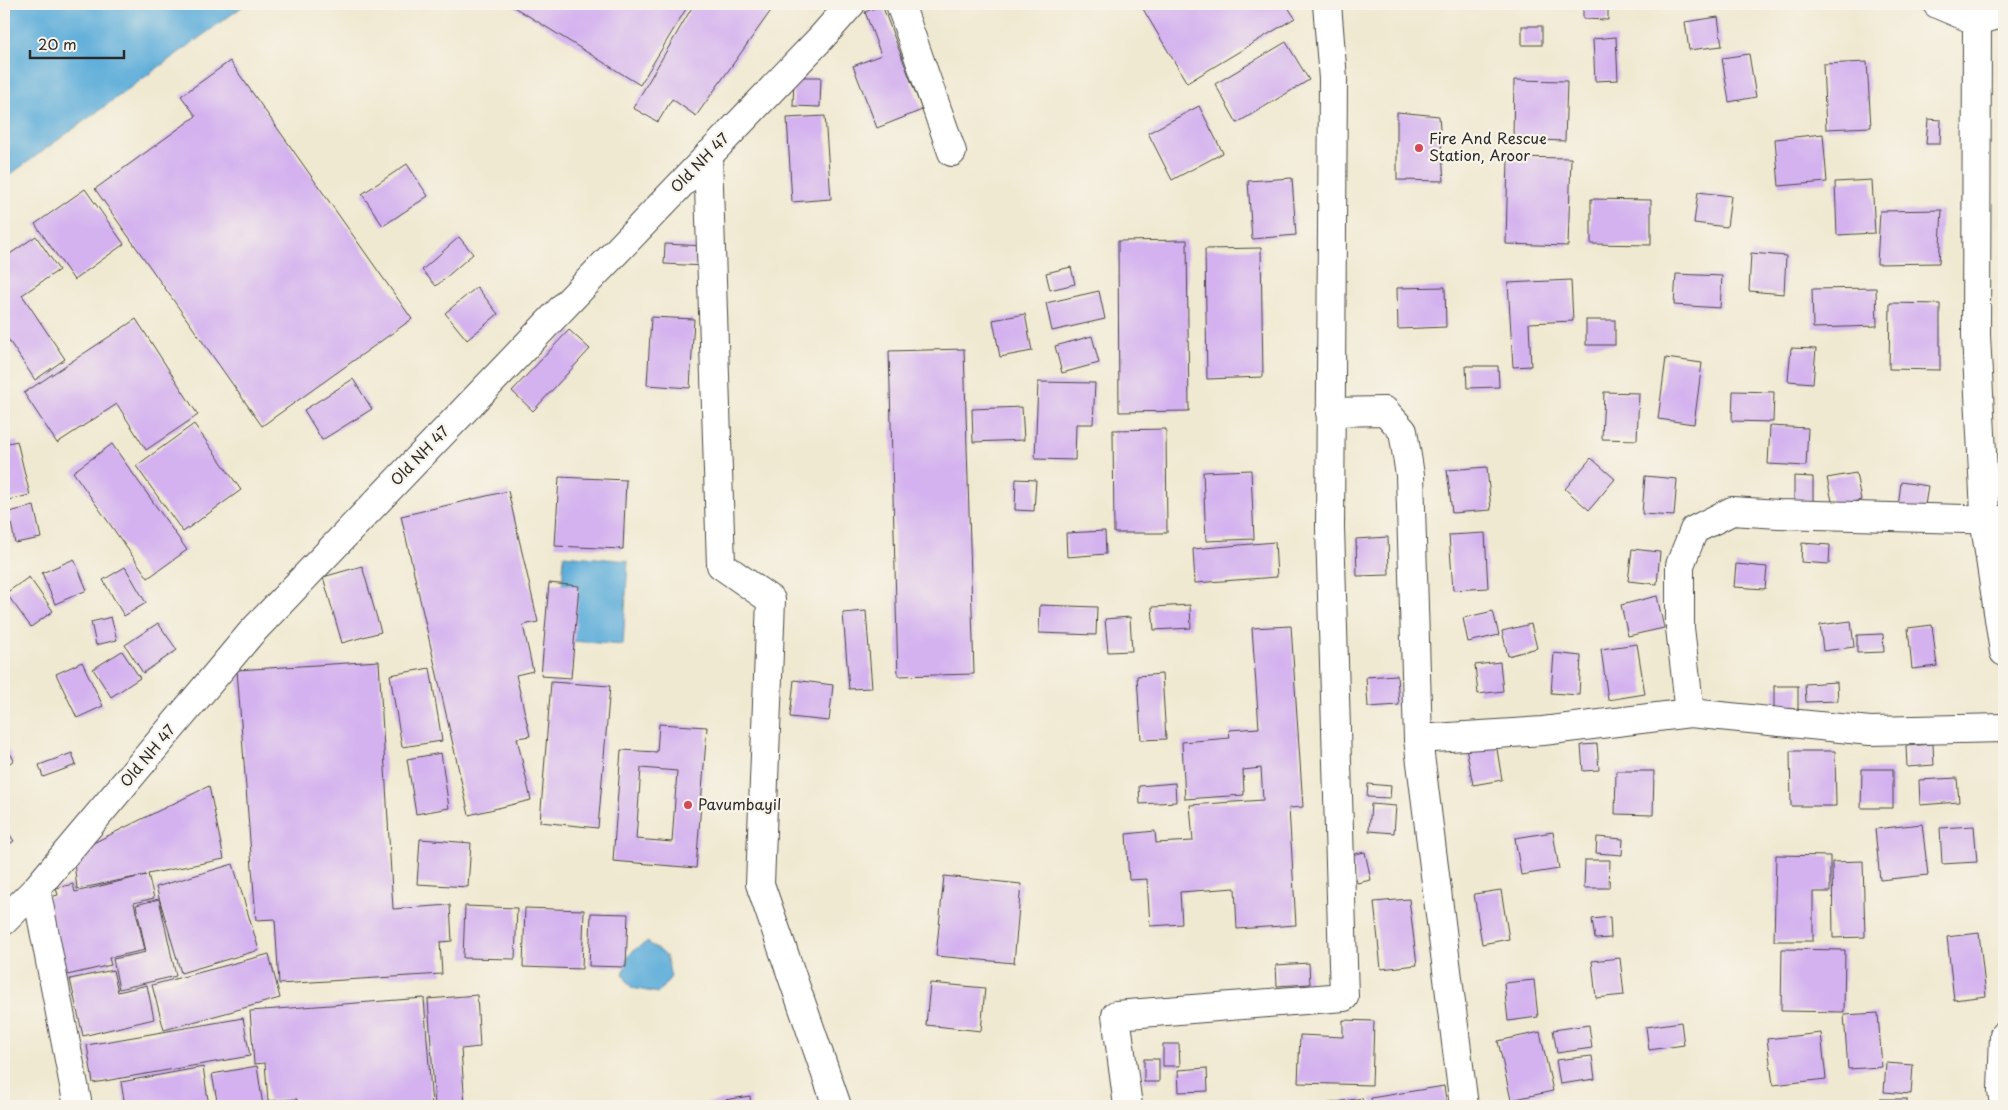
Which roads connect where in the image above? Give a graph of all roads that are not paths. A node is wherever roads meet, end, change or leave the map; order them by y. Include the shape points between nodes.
1 (851, 4) edge
2 (900, 4) edge
3 (1327, 4) edge
4 (1937, 4) edge
5 (2004, 13) edge
6 (1977, 21) junction
7 (952, 152) dead end
8 (708, 155) junction
9 (1330, 412) junction
10 (1995, 519) edge
11 (2004, 652) edge
12 (1690, 713) junction
13 (2004, 728) edge
14 (1418, 740) junction
15 (36, 889) junction
16 (4, 921) edge
17 (2004, 1035) edge
18 (78, 1106) edge
19 (837, 1106) edge
20 (1128, 1106) edge
21 (1464, 1106) edge
22 (2004, 1106) edge

1 - 8 street, Old NH 47
2 - 7 street
3 - 9 street via 1333,79
4 - 6 street
5 - 6 street
6 - 10 street via 1976,335
8 - 15 street, Old NH 47 via 251,633
8 - 19 street via 721,565 771,600 760,884
9 - 14 street via 1385,411 1403,431 1410,475
9 - 20 street via 1330,528 1344,997 1116,1015
10 - 11 street
10 - 12 street via 1732,511 1694,530 1680,566 1680,628
12 - 13 street via 1870,730
12 - 14 street via 1543,731
14 - 21 street
15 - 16 street, Old NH 47
15 - 18 street
17 - 22 street

